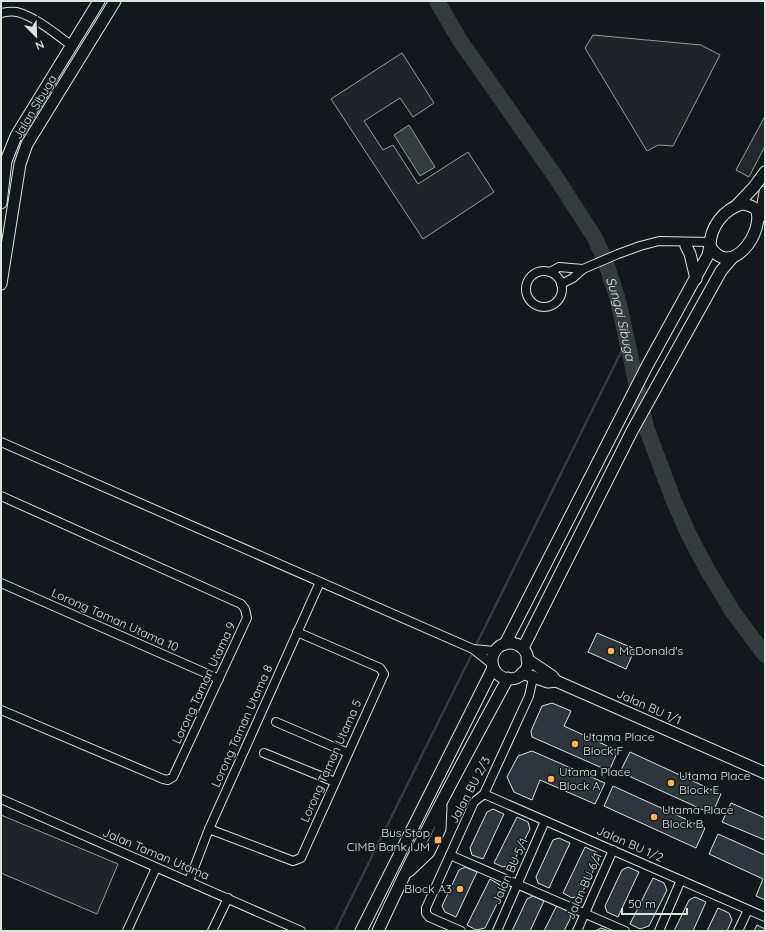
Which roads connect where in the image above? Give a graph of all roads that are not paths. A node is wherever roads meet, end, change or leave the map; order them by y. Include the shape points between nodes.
1 (99, 1) edge
2 (115, 1) edge
3 (1, 13) edge
4 (72, 46) junction
5 (765, 172) edge
6 (765, 192) edge
7 (1, 203) edge
8 (736, 206) junction
9 (763, 219) edge
10 (648, 244) junction
11 (710, 244) junction
12 (686, 246) junction
13 (732, 258) junction
14 (585, 268) junction
15 (550, 272) junction
16 (696, 279) junction
17 (1, 284) edge
18 (561, 284) junction
19 (1, 442) edge
20 (1, 496) edge
21 (320, 582) junction
22 (1, 583) edge
23 (297, 632) junction
24 (505, 644) junction
25 (473, 649) junction
26 (495, 651) junction
27 (525, 654) junction
28 (493, 666) junction
29 (522, 673) junction
30 (508, 678) junction
31 (533, 678) junction
32 (220, 679) junction
33 (556, 680) junction
34 (1, 710) edge
35 (276, 722) dead end
36 (264, 753) dead end
37 (348, 754) junction
38 (765, 773) edge
39 (335, 782) junction
40 (484, 794) junction
41 (1, 799) edge
42 (545, 821) junction
43 (209, 829) junction
44 (613, 850) junction
45 (450, 855) junction
46 (156, 868) junction
47 (681, 880) junction
48 (189, 881) junction
49 (518, 884) junction
50 (228, 898) junction
51 (372, 908) junction
52 (748, 910) junction
53 (585, 914) junction
54 (765, 917) edge
55 (127, 931) edge
56 (212, 931) edge
57 (301, 931) edge
58 (356, 931) edge
59 (362, 931) edge
60 (378, 931) edge
61 (461, 931) edge
62 (497, 931) edge
63 (577, 931) edge
64 (625, 931) edge
65 (659, 931) edge
66 (738, 931) edge

1 - 4 street, Jalan Sibuga
2 - 17 street, Jalan Sibuga via 27,144 20,164
3 - 4 street via 17,12 41,24
4 - 7 street, Jalan Sibuga via 16,136 6,161
5 - 8 street
6 - 9 street
8 - 9 street via 747,204 759,212
8 - 11 street via 718,222
9 - 13 street via 762,232 756,245
10 - 11 street via 659,241
10 - 12 street
10 - 14 street
11 - 12 street
11 - 13 street via 717,255
11 - 16 street via 708,256
12 - 16 street
13 - 27 street via 721,271 632,431
14 - 15 street via 559,268
14 - 18 street
15 - 18 street
15 - 18 street via 538,273 529,280 526,291 531,301 542,307 553,304 561,296
16 - 24 street via 647,366
19 - 21 street
20 - 32 street, Lorong Taman Utama 9 via 241,604 247,618
21 - 23 street, Lorong Taman Utama 8
21 - 25 street
22 - 32 street, Lorong Taman Utama 10
23 - 37 street, Lorong Taman Utama 5 via 382,670 384,674
23 - 43 street, Lorong Taman Utama 8
24 - 26 street
24 - 27 street via 514,644
25 - 26 street
25 - 28 street
26 - 28 street
27 - 29 street via 525,669
27 - 33 street, Jalan BU 1/1
28 - 30 street via 499,675
28 - 51 street
29 - 30 street
29 - 31 street
30 - 60 street via 404,875
31 - 33 street via 548,682
31 - 40 street, Jalan BU 2/3 via 529,696
32 - 34 street, Lorong Taman Utama 9 via 173,777 168,780
33 - 38 street, Jalan BU 1/1
35 - 37 street
36 - 39 street
37 - 39 street, Lorong Taman Utama 5
39 - 43 street, Lorong Taman Utama 5 via 297,860 293,861
40 - 42 street, Jalan BU 1/2
40 - 45 street, Jalan BU 2/3 via 474,802
41 - 46 street, Jalan Taman Utama
42 - 44 street, Jalan BU 1/2
42 - 49 street, Jalan BU 5/1
43 - 48 street, Lorong Taman Utama 8
44 - 47 street, Jalan BU 1/2
44 - 53 street, Jalan BU 6/1
45 - 49 street
45 - 61 street, Jalan BU 2/3 via 426,913 429,917
46 - 48 street, Jalan Taman Utama
46 - 55 street
47 - 52 street, Jalan BU 1/2
47 - 65 street
48 - 50 street, Jalan Taman Utama
49 - 53 street
49 - 62 street, Jalan BU 5/1
50 - 56 street
50 - 57 street, Jalan Taman Utama
51 - 58 street
51 - 59 street
52 - 54 street, Jalan BU 1/2
52 - 66 street
53 - 63 street, Jalan BU 6/1
53 - 64 street

